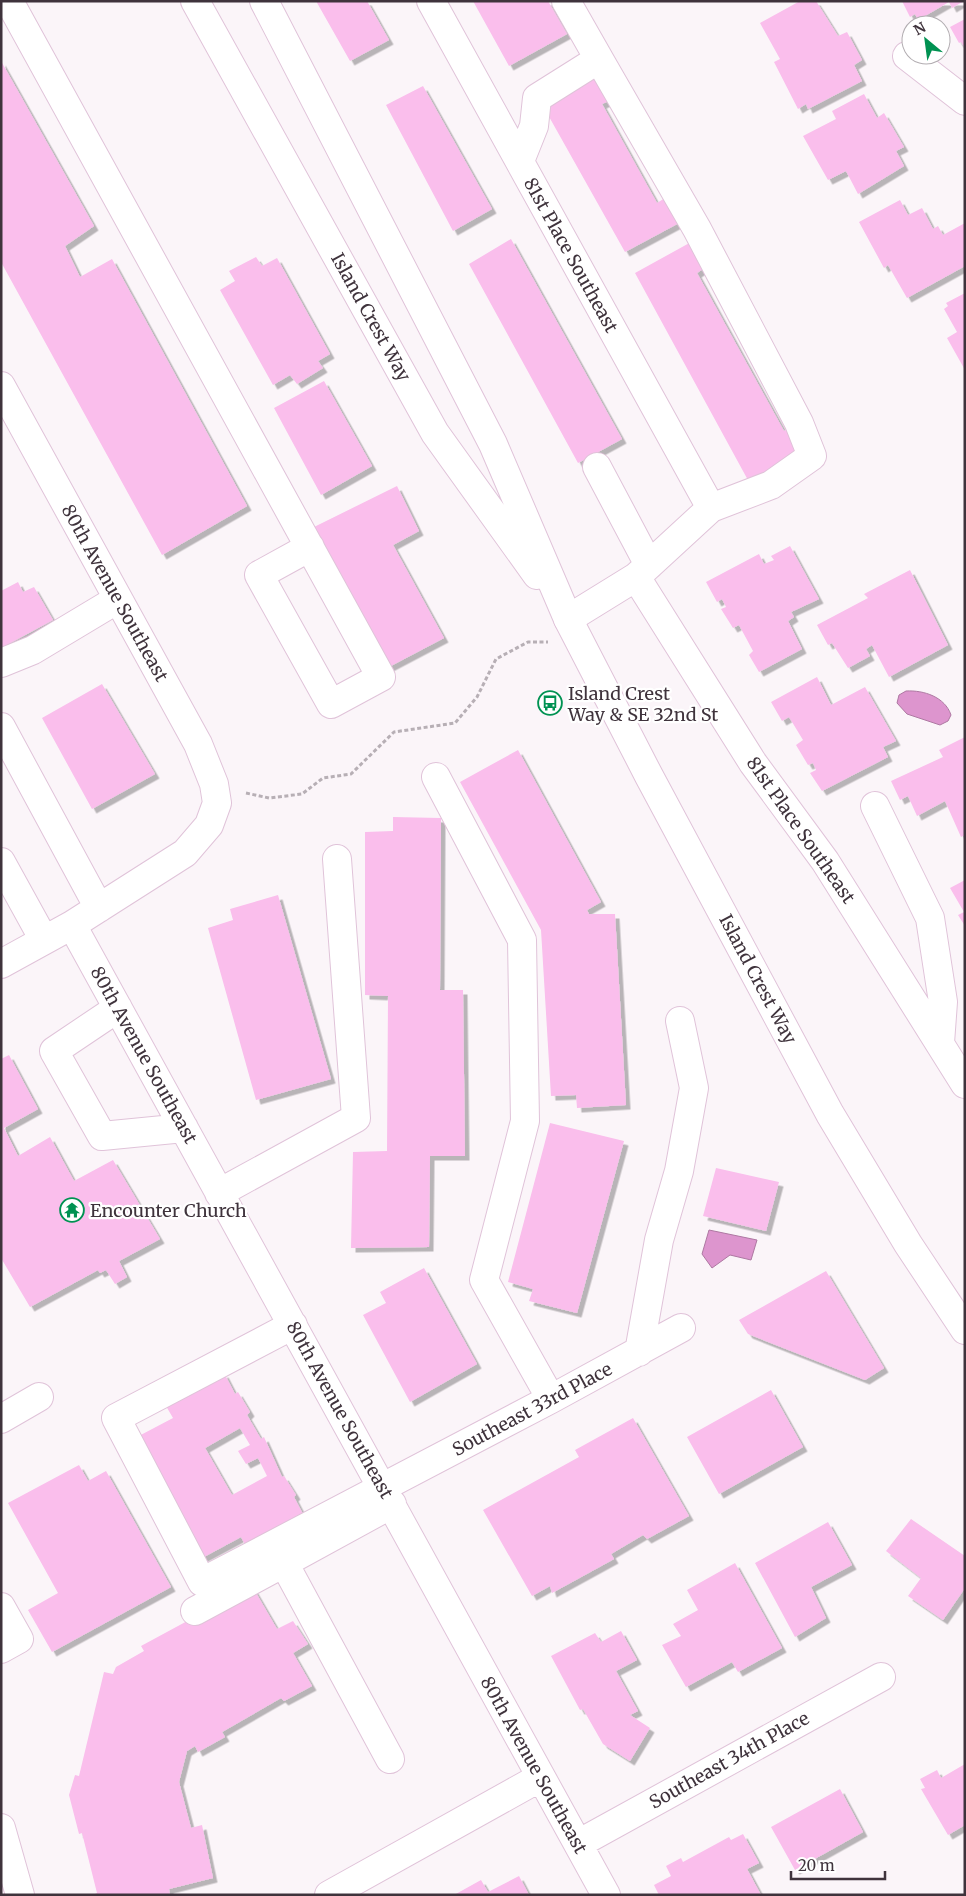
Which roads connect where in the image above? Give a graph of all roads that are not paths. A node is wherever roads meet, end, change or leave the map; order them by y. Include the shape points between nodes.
1 (9, 1) edge
2 (196, 1) edge
3 (264, 1) edge
4 (566, 1) edge
5 (433, 3) edge
6 (599, 59) junction
7 (919, 65) edge
8 (965, 101) edge
9 (520, 162) junction
10 (1, 386) edge
11 (597, 467) dead end
12 (710, 508) junction
13 (310, 547) junction
14 (643, 571) junction
15 (118, 599) junction
16 (574, 630) junction
17 (1, 663) edge
18 (1, 727) edge
19 (436, 778) dead end
20 (875, 806) dead end
21 (337, 859) dead end
22 (1, 862) edge
23 (99, 908) junction
24 (72, 925) junction
25 (44, 940) junction
26 (1, 964) edge
27 (118, 1008) junction
28 (680, 1021) dead end
29 (940, 1043) junction
30 (965, 1084) edge
31 (184, 1128) junction
32 (219, 1193) junction
33 (293, 1325) junction
34 (681, 1328) dead end
35 (965, 1330) edge
36 (639, 1352) junction
37 (39, 1398) dead end
38 (551, 1399) junction
39 (1, 1419) edge
40 (387, 1496) junction
41 (284, 1563) junction
42 (1, 1607) edge
43 (195, 1611) dead end
44 (1, 1649) edge
45 (881, 1677) dead end
46 (390, 1759) dead end
47 (541, 1777) junction
48 (1, 1828) edge
49 (578, 1844) junction
50 (20, 1895) edge
51 (328, 1895) edge
52 (606, 1895) edge

1 - 13 street
2 - 16 street, Island Crest Way via 435,433
3 - 16 street, Island Crest Way via 492,444
4 - 6 street
5 - 9 street, 81st Place Southeast
6 - 9 street via 537,98 534,126
6 - 12 street via 698,229 799,423 812,456 771,485
7 - 8 street
9 - 12 street, 81st Place Southeast
10 - 15 street, 80th Avenue Southeast
11 - 14 street, 81st Place Southeast
12 - 14 street
13 - 13 street via 381,677 330,704 259,574
14 - 16 street
14 - 29 street, 81st Place Southeast via 748,755 825,861
15 - 17 street via 33,650
15 - 23 street, 80th Avenue Southeast via 198,744 214,784 217,803 209,825 185,853
16 - 35 street, Island Crest Way via 830,1114 908,1244
18 - 23 street
19 - 38 street via 522,940 525,1121 484,1280
20 - 29 street via 930,918 943,1002
21 - 32 street via 356,1118
22 - 25 street
23 - 24 street
24 - 25 street
24 - 27 street, 80th Avenue Southeast
25 - 26 street
27 - 31 street, 80th Avenue Southeast
27 - 31 street via 54,1050 58,1059 102,1136
28 - 36 street via 694,1088 679,1170 659,1240
29 - 30 street, 81st Place Southeast
31 - 32 street, 80th Avenue Southeast
32 - 33 street, 80th Avenue Southeast
33 - 40 street, 80th Avenue Southeast
33 - 40 street via 116,1418 202,1582
34 - 36 street, Southeast 33rd Place
36 - 38 street, Southeast 33rd Place
37 - 39 street
38 - 40 street, Southeast 33rd Place
40 - 41 street
40 - 47 street, 80th Avenue Southeast
41 - 43 street
41 - 46 street
42 - 44 street via 19,1639
45 - 49 street, Southeast 34th Place
47 - 49 street, 80th Avenue Southeast
47 - 51 street
48 - 50 street
49 - 52 street, 80th Avenue Southeast

